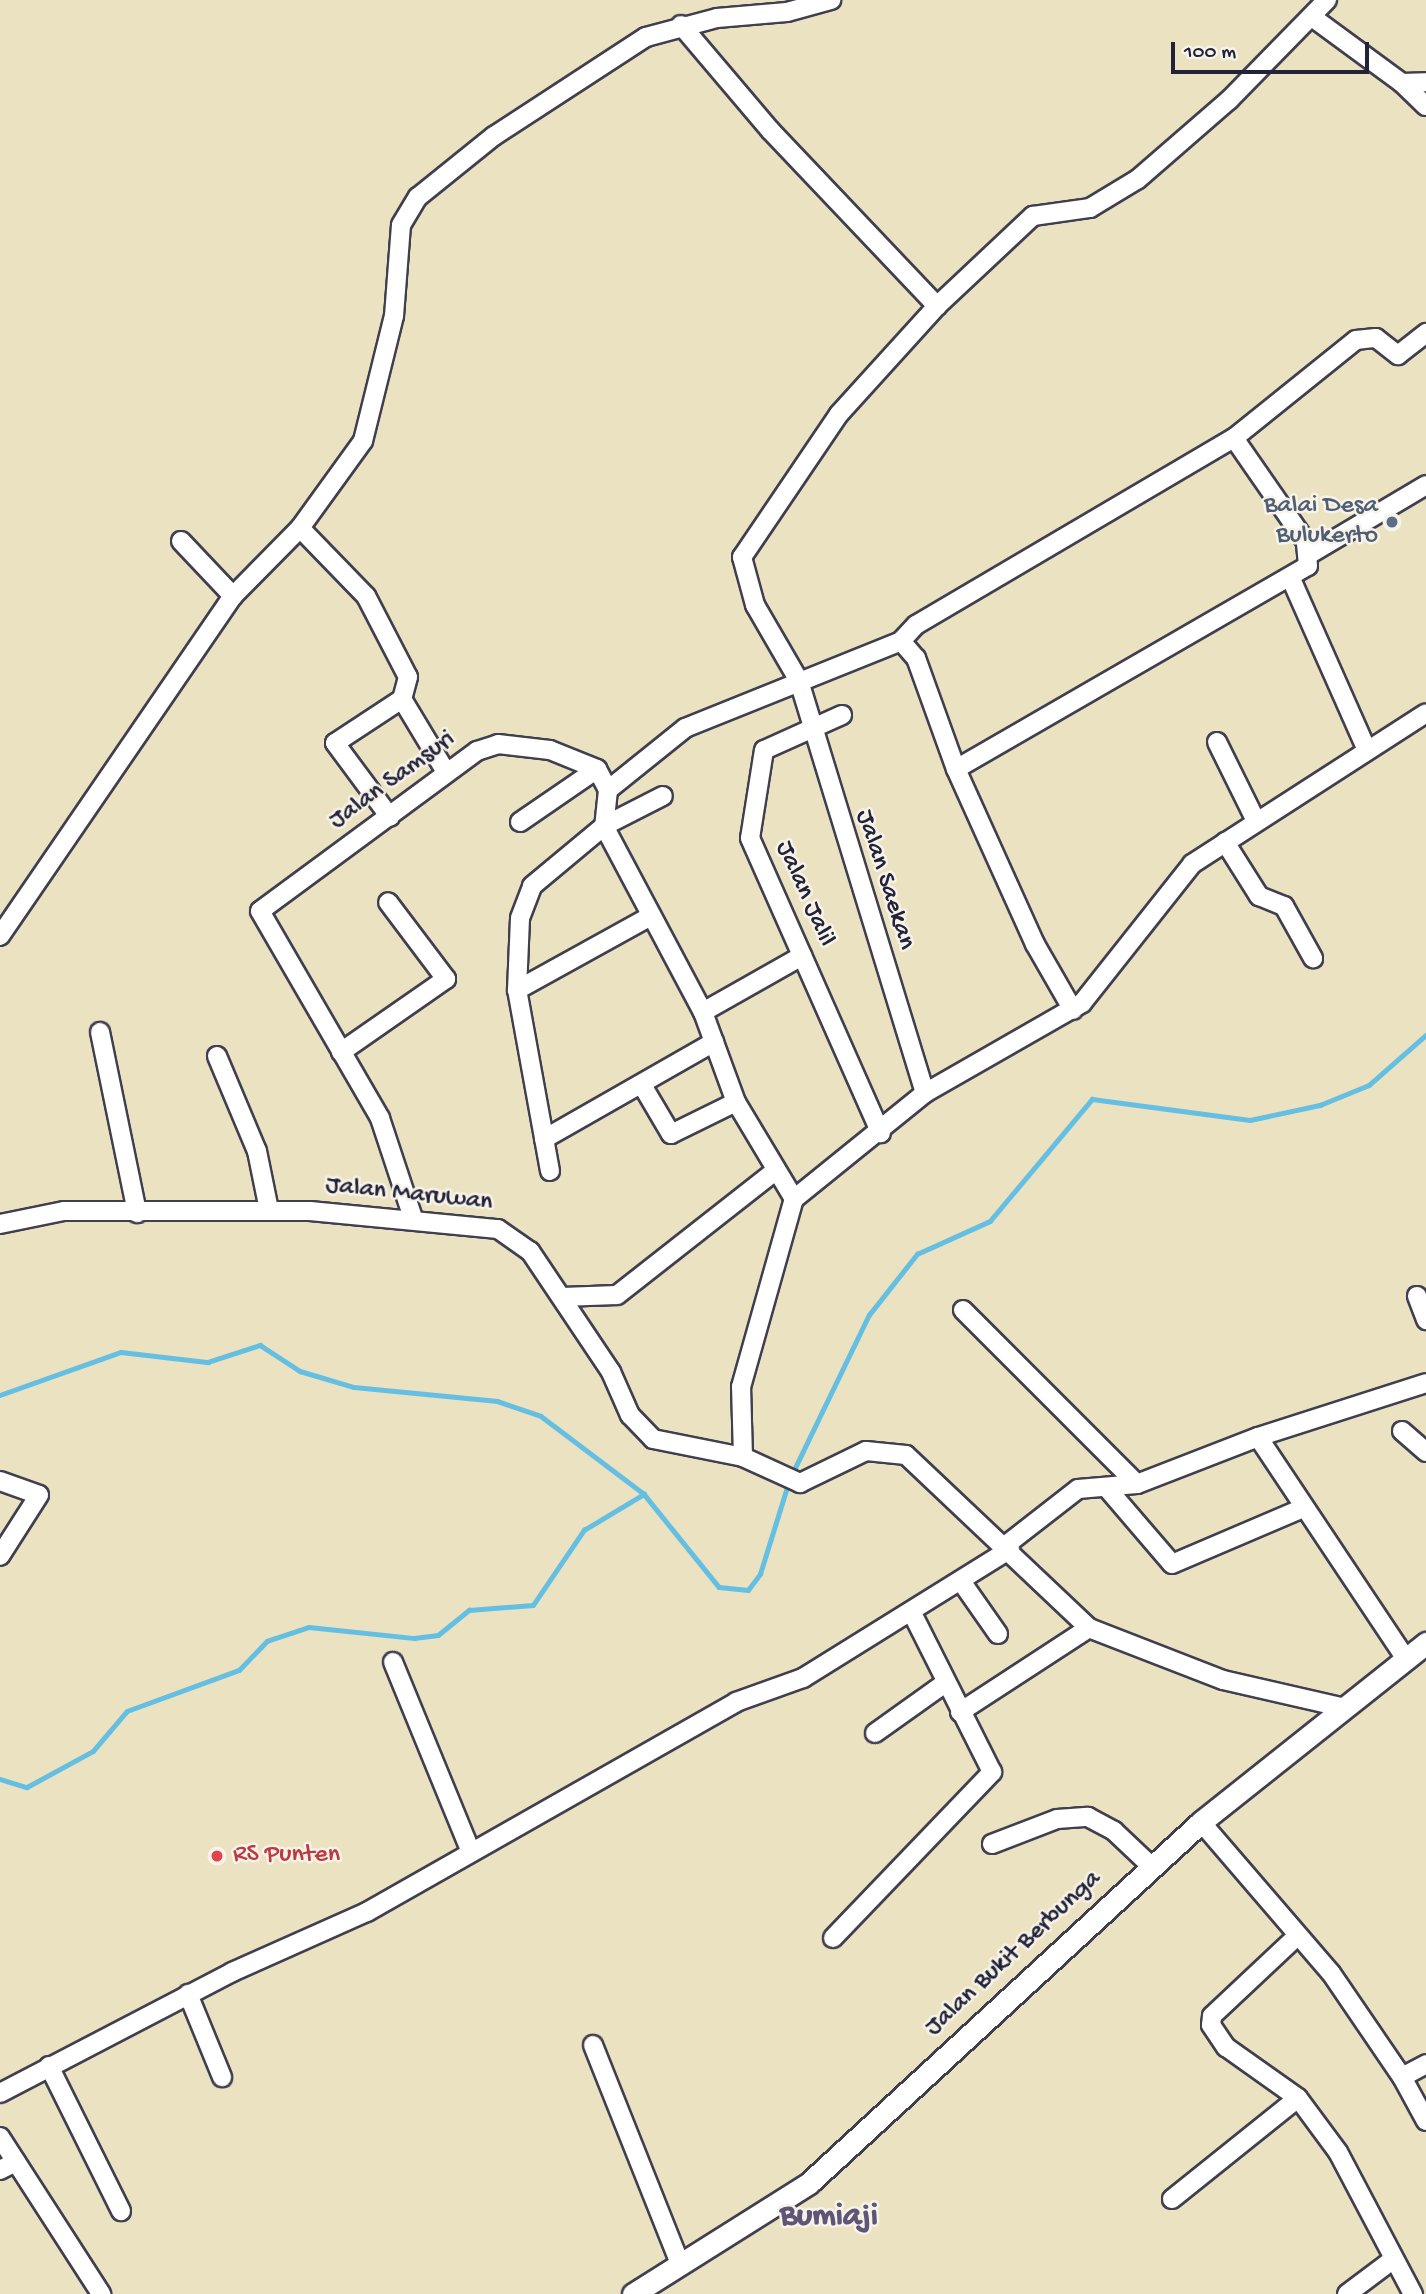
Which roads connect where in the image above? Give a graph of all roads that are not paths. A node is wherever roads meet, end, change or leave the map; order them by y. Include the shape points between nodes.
1 (831, 0) edge
2 (1327, 0) edge
3 (1312, 17) junction
4 (681, 25) junction
5 (1426, 82) edge
6 (1402, 83) junction
7 (1426, 106) edge
8 (937, 306) junction
9 (1426, 333) edge
10 (1234, 438) junction
11 (1426, 485) edge
12 (300, 528) junction
13 (181, 541) dead end
14 (1310, 554) junction
15 (1292, 581) junction
16 (233, 596) junction
17 (901, 641) junction
18 (799, 681) junction
19 (402, 699) junction
20 (1426, 713) edge
21 (842, 715) dead end
22 (810, 732) junction
23 (1217, 742) dead end
24 (1366, 748) junction
25 (597, 769) junction
26 (956, 769) junction
27 (446, 772) junction
28 (608, 790) junction
29 (663, 796) dead end
30 (390, 817) junction
31 (1256, 821) junction
32 (520, 822) dead end
33 (604, 826) junction
34 (1225, 842) junction
35 (388, 902) dead end
36 (651, 916) junction
37 (0, 936) edge
38 (803, 956) junction
39 (1313, 958) dead end
40 (517, 990) junction
41 (1073, 1010) junction
42 (703, 1012) junction
43 (100, 1032) dead end
44 (714, 1042) junction
45 (341, 1052) junction
46 (217, 1056) dead end
47 (642, 1085) junction
48 (925, 1093) junction
49 (736, 1102) junction
50 (880, 1133) junction
51 (544, 1139) junction
52 (550, 1171) dead end
53 (774, 1172) junction
54 (794, 1199) junction
55 (269, 1210) junction
56 (136, 1213) junction
57 (413, 1218) junction
58 (0, 1224) edge
59 (1417, 1296) dead end
60 (562, 1297) junction
61 (963, 1310) dead end
62 (1426, 1320) edge
63 (1426, 1384) edge
64 (1402, 1431) dead end
65 (1258, 1437) junction
66 (1426, 1452) edge
67 (743, 1457) junction
68 (0, 1481) edge
69 (1137, 1484) junction
70 (1106, 1487) junction
71 (1303, 1508) junction
72 (1008, 1547) junction
73 (0, 1556) edge
74 (963, 1584) junction
75 (913, 1615) junction
76 (1089, 1628) junction
77 (998, 1634) dead end
78 (1426, 1643) edge
79 (1406, 1659) junction
80 (393, 1662) dead end
81 (945, 1683) junction
82 (1340, 1707) junction
83 (960, 1712) junction
84 (875, 1733) dead end
85 (1201, 1822) junction
86 (992, 1844) dead end
87 (471, 1852) junction
88 (1151, 1866) junction
89 (833, 1938) dead end
90 (1295, 1938) junction
91 (188, 1994) junction
92 (593, 2045) dead end
93 (1426, 2064) edge
94 (49, 2066) junction
95 (222, 2077) dead end
96 (1402, 2077) junction
97 (0, 2093) edge
98 (1298, 2098) junction
99 (1426, 2121) edge
100 (0, 2137) edge
101 (8, 2166) edge
102 (1172, 2199) dead end
103 (121, 2211) dead end
104 (1391, 2261) junction
105 (680, 2264) junction
106 (657, 2287) edge
107 (101, 2294) edge
108 (633, 2294) edge
109 (1347, 2294) edge
110 (1413, 2294) edge

1 - 4 street
2 - 3 street, Jalan Saekan
3 - 6 street
3 - 8 street, Jalan Saekan via 1138,178 1090,208 1033,216
4 - 8 street via 770,130
4 - 12 street via 646,37 540,105 442,176 409,208 399,236 394,316 363,441
5 - 6 street
6 - 7 street
8 - 18 street, Jalan Saekan via 839,414 742,557 755,605
9 - 10 street via 1398,355 1376,338 1356,341
10 - 14 street
10 - 17 street via 916,625
11 - 14 street
12 - 16 street
12 - 19 street via 366,596 388,632 410,684
13 - 16 street
14 - 15 street via 1308,566
15 - 24 street
15 - 26 street
16 - 37 street
17 - 18 street
17 - 26 street via 916,658
18 - 22 street, Jalan Saekan
18 - 28 street via 682,729
19 - 27 street
19 - 30 street via 335,743
20 - 24 street
21 - 22 street, Jalan Jalil
22 - 38 street, Jalan Jalil via 762,754 750,828
22 - 48 street, Jalan Saekan
23 - 31 street
24 - 31 street
25 - 27 street, Jalan Samsuri via 550,750 498,744
25 - 28 street
25 - 32 street
26 - 41 street via 1035,944
27 - 30 street, Jalan Samsuri
28 - 33 street
29 - 33 street
30 - 45 street, Jalan Samsuri via 260,911
31 - 34 street
33 - 36 street
33 - 40 street via 532,886 520,918
34 - 39 street via 1259,896 1284,906
34 - 41 street via 1182,872
35 - 45 street via 446,979
36 - 40 street
36 - 42 street
38 - 42 street
38 - 50 street, Jalan Jalil
40 - 51 street
41 - 48 street
42 - 44 street
43 - 56 street
44 - 47 street
44 - 49 street
45 - 57 street, Jalan Samsuri via 391,1141
46 - 55 street via 257,1151
47 - 49 street via 671,1134
47 - 51 street
48 - 50 street
49 - 53 street
50 - 54 street
51 - 52 street
53 - 54 street
53 - 60 street via 622,1292 607,1298
54 - 67 street via 741,1387
55 - 56 street, Jalan Maruwan
55 - 57 street, Jalan Maruwan
56 - 58 street, Jalan Maruwan via 64,1211
57 - 60 street, Jalan Maruwan via 513,1236
59 - 62 street
60 - 67 street, Jalan Maruwan via 638,1427 661,1443
61 - 69 street
63 - 65 street
64 - 66 street
65 - 69 street
65 - 71 street
67 - 72 street, Jalan Maruwan via 800,1483 866,1451 896,1452 913,1458
68 - 73 street via 39,1495
69 - 70 street
70 - 71 street via 1172,1564
70 - 72 street via 1078,1489
71 - 79 street
72 - 74 street
72 - 76 street
74 - 75 street
74 - 77 street
75 - 81 street
75 - 87 street via 803,1678 736,1702
76 - 82 street via 1223,1680
76 - 83 street
78 - 79 main road, Jalan Bukit Berbunga
79 - 82 main road, Jalan Bukit Berbunga
80 - 87 street
81 - 83 street
81 - 84 street
82 - 85 main road, Jalan Bukit Berbunga
83 - 89 street via 992,1772
85 - 88 main road, Jalan Bukit Berbunga
85 - 90 street
86 - 88 street via 1057,1819 1088,1817 1114,1831
87 - 91 street via 367,1912
88 - 105 main road, Jalan Bukit Berbunga via 809,2183
90 - 96 street via 1331,1973
90 - 98 street via 1212,2016 1211,2025 1220,2042
91 - 94 street
91 - 95 street
92 - 105 street
93 - 96 street
94 - 97 street
94 - 103 street
96 - 99 street
98 - 102 street
98 - 104 street via 1338,2152
100 - 101 street
101 - 107 street
104 - 109 street
104 - 110 street
105 - 106 main road, Jalan Bukit Berbunga
106 - 108 main road, Jalan Bukit Berbunga

